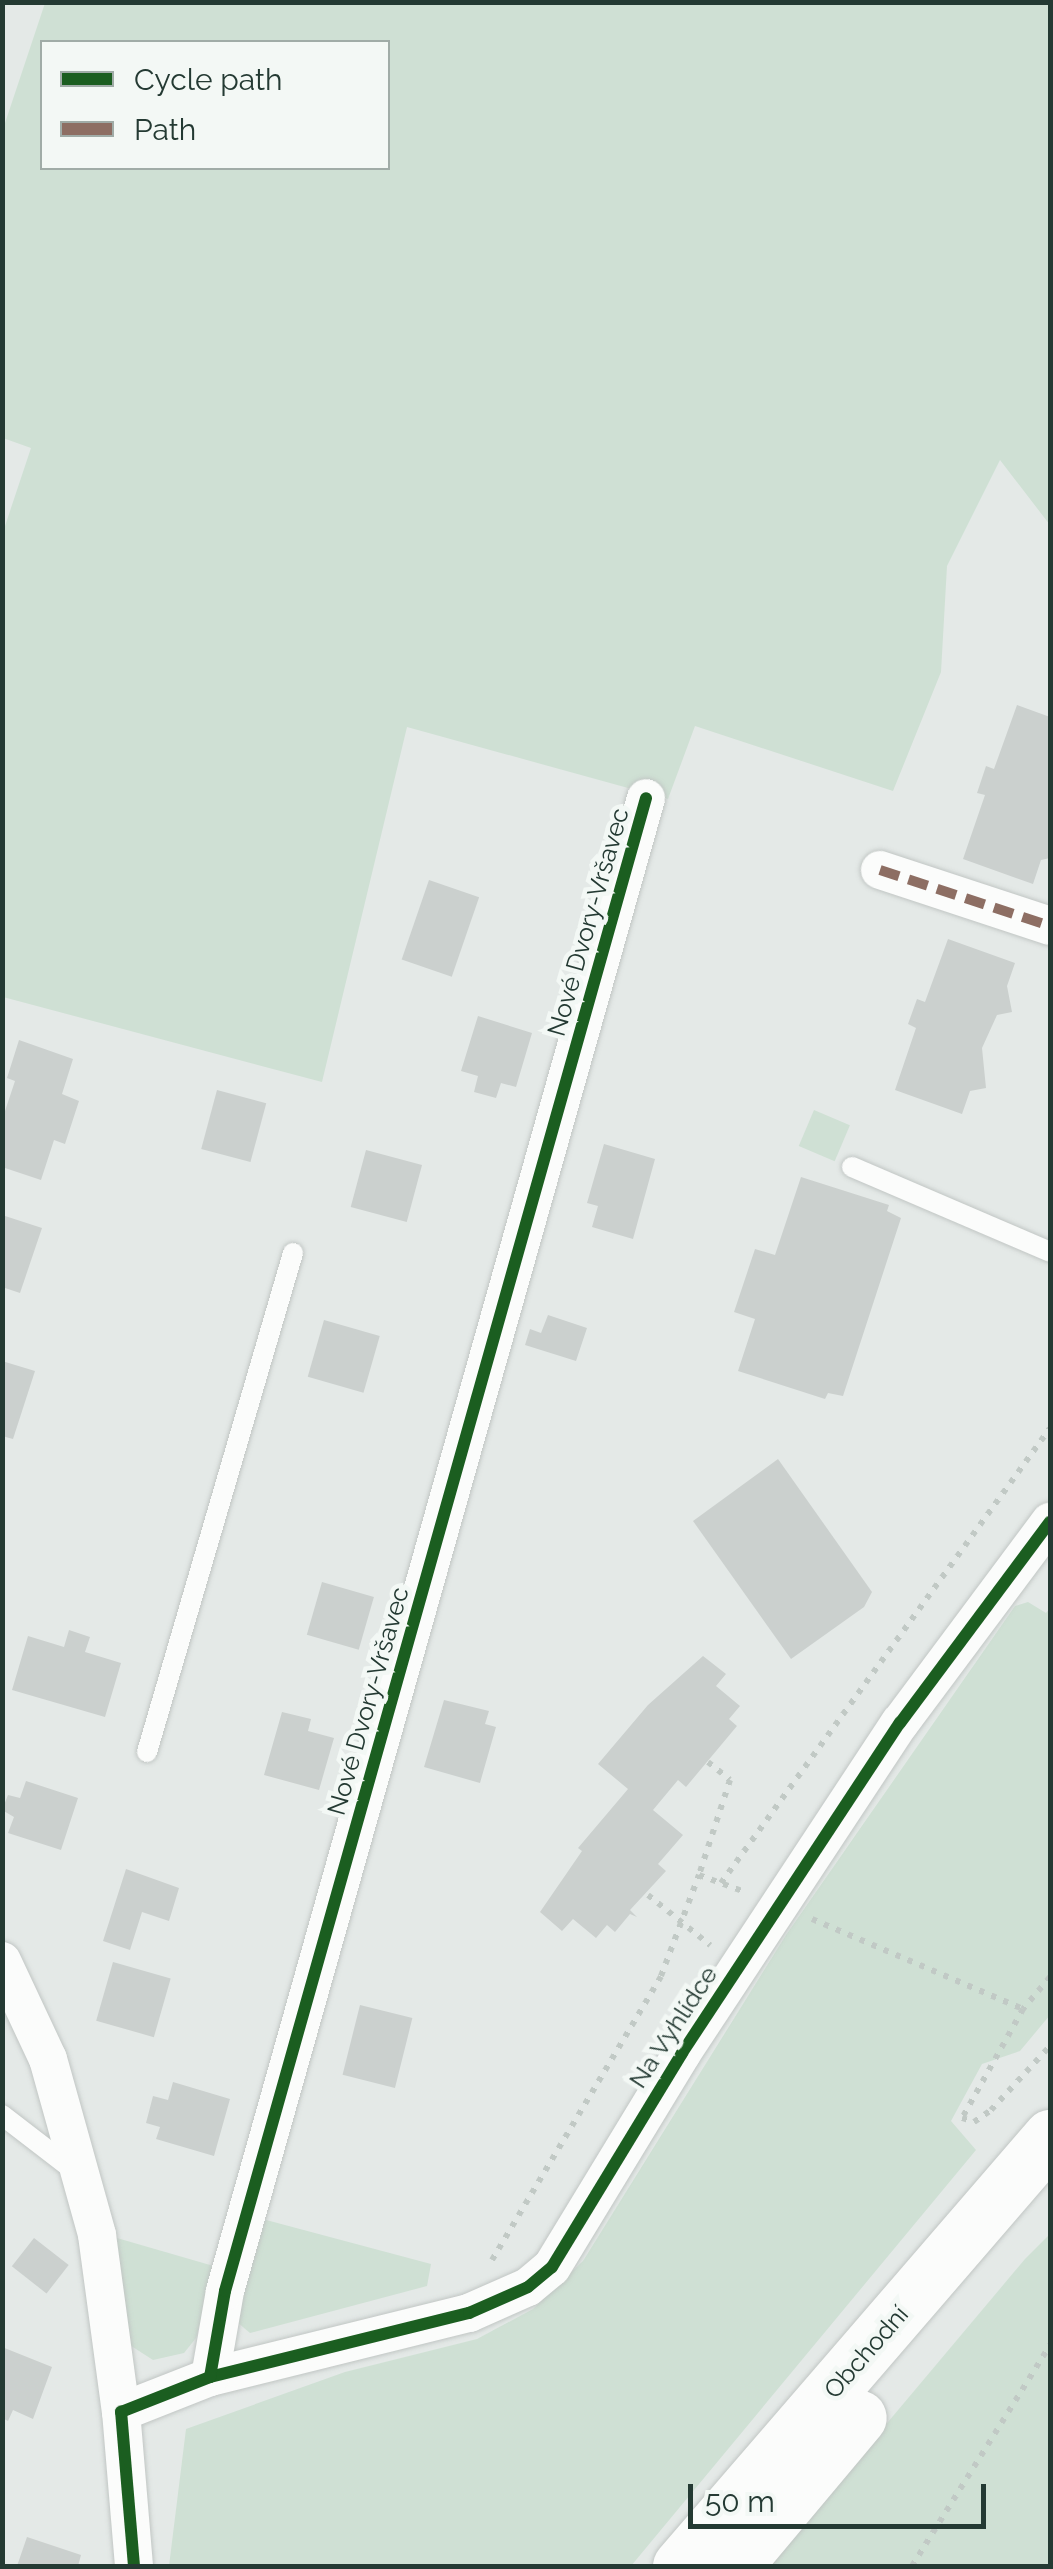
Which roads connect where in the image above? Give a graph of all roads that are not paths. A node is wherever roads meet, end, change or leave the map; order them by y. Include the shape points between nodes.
1 (646, 798) dead end
2 (880, 870) dead end
3 (1050, 926) edge
4 (852, 1167) dead end
5 (1050, 1252) edge
6 (293, 1253) dead end
7 (1050, 1522) edge
8 (147, 1752) dead end
9 (2, 1960) edge
10 (2, 2115) edge
11 (1050, 2137) edge
12 (81, 2176) junction
13 (1050, 2188) edge
14 (210, 2377) junction
15 (121, 2412) junction
16 (134, 2566) edge
17 (680, 2566) edge
18 (734, 2566) edge

1 - 14 street, Nové Dvory-Vršavec via 225,2291
2 - 3 street
4 - 5 lane
6 - 8 lane
7 - 14 street, Na Vyhlídce via 900,1723 552,2266 528,2287 469,2313
9 - 12 street via 48,2058
10 - 12 lane
11 - 17 main road, Obchodní
12 - 15 street via 97,2235
13 - 18 main road, Obchodní
14 - 15 street
15 - 16 street

